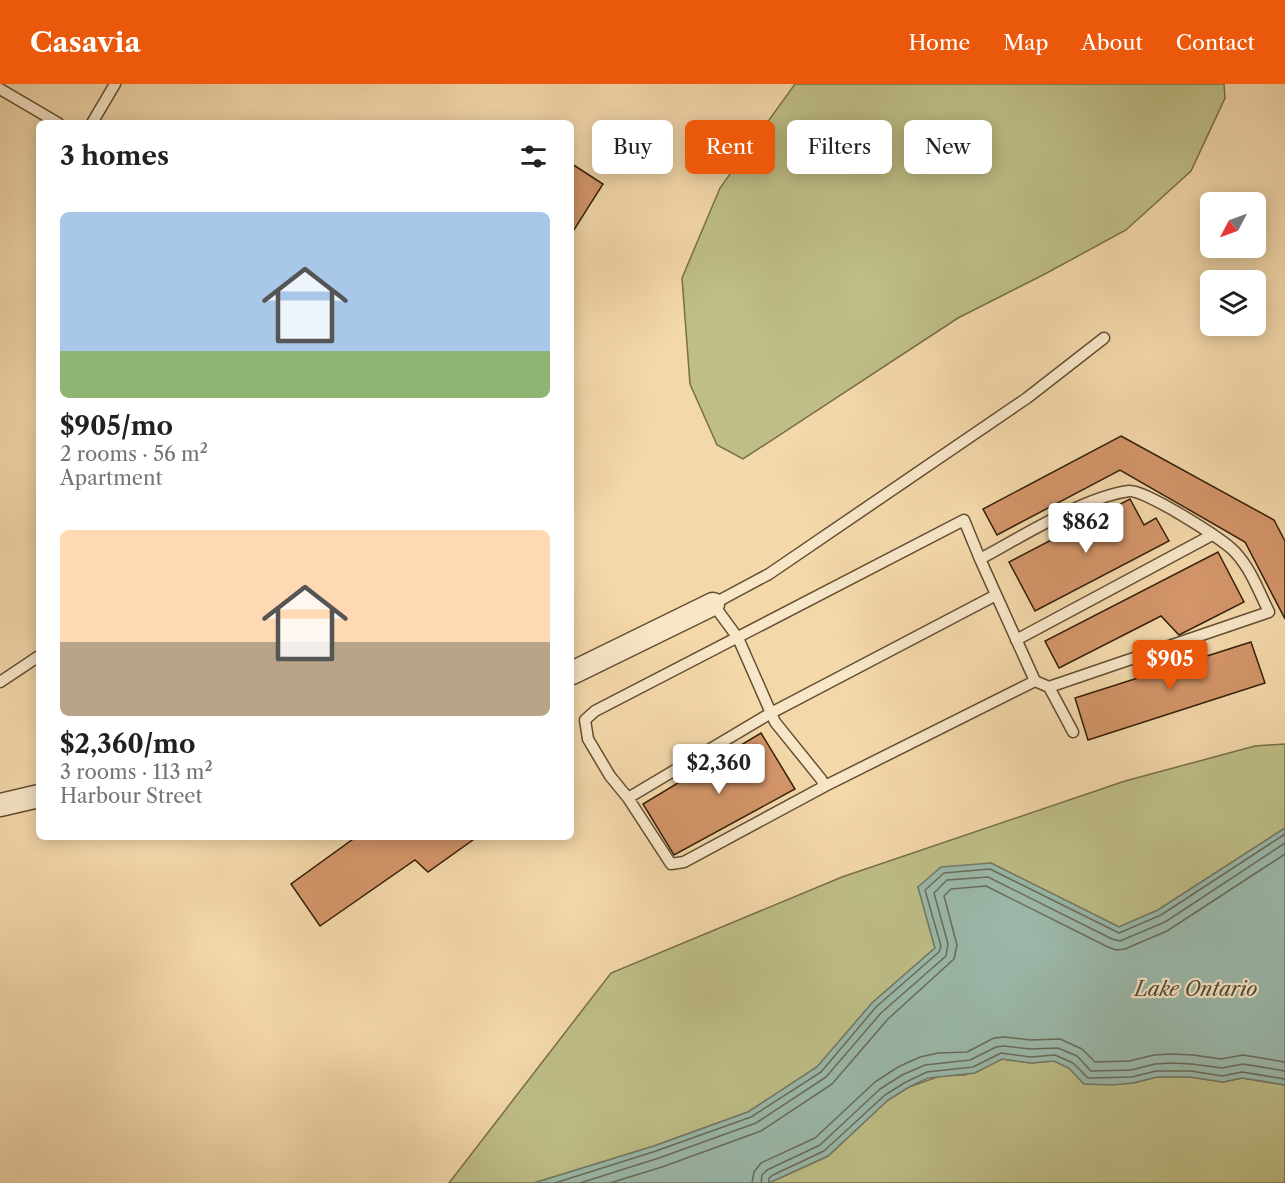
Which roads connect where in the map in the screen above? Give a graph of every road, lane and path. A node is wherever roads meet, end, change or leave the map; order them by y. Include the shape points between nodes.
1 (115, 84) edge
2 (0, 89) edge
3 (53, 120) edge
4 (94, 120) edge
5 (1104, 338) dead end
6 (1212, 535) junction
7 (980, 559) junction
8 (996, 595) junction
9 (713, 604) junction
10 (738, 638) junction
11 (1016, 640) junction
12 (36, 658) edge
13 (574, 672) edge
14 (1035, 681) junction
15 (0, 682) edge
16 (1049, 687) junction
17 (771, 713) junction
18 (1073, 732) dead end
19 (825, 786) junction
20 (36, 797) edge
21 (628, 798) junction
22 (0, 805) edge

1 - 4 lane
2 - 3 lane
5 - 9 lane via 1027,398 769,574
6 - 7 lane via 1192,520 1132,490 1078,507
6 - 11 lane
6 - 16 lane via 1235,552 1251,574 1269,612
7 - 8 lane
7 - 10 lane via 964,520
8 - 11 lane
8 - 17 lane
9 - 10 lane
9 - 13 street
10 - 17 lane
10 - 21 lane via 595,711 585,720 588,739
11 - 14 lane
12 - 15 lane
14 - 16 lane
14 - 19 lane
16 - 18 lane
17 - 19 lane
17 - 21 lane
19 - 21 lane via 684,862 671,864
20 - 22 street

